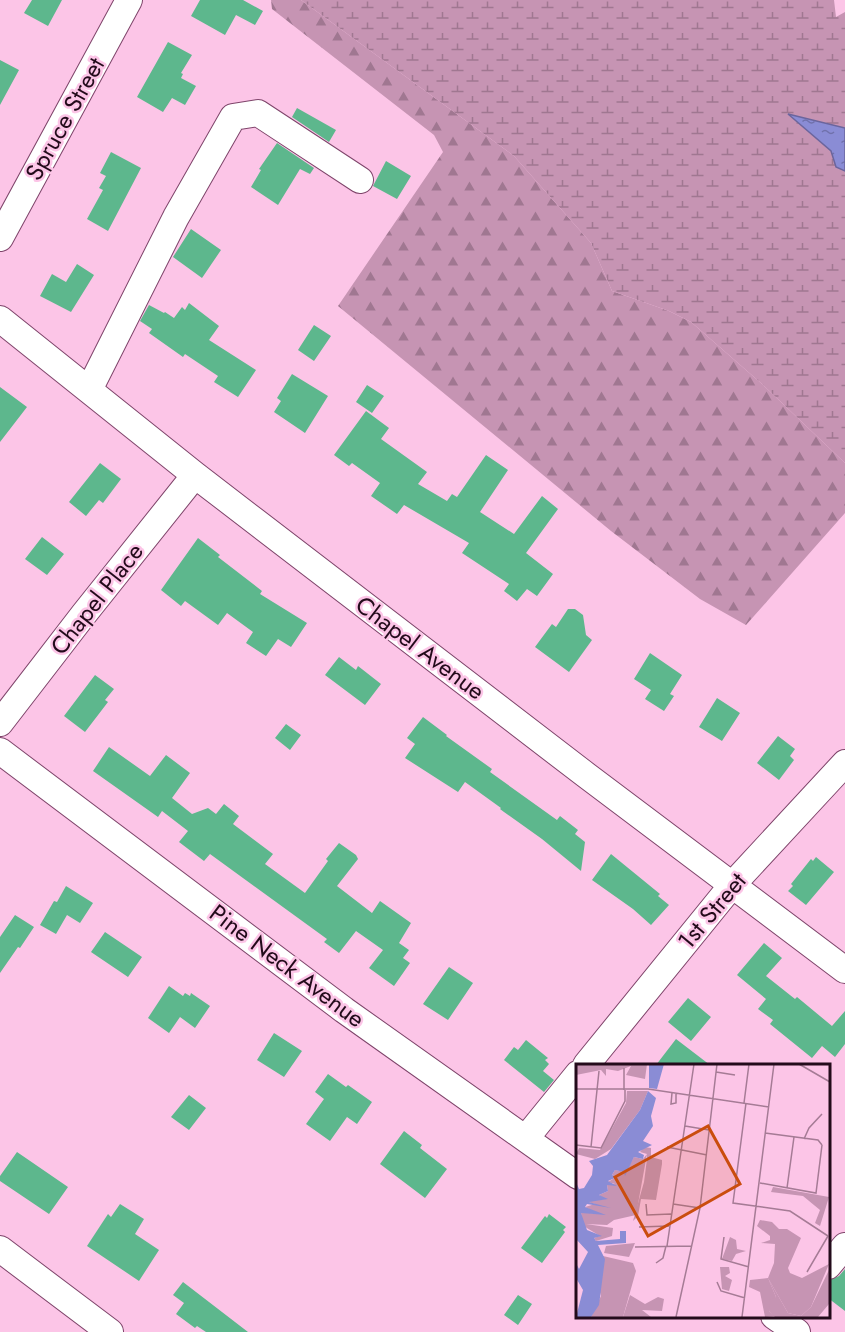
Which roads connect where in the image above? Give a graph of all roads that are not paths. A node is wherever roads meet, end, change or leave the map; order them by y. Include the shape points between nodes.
1 (129, 0) edge
2 (360, 180) dead end
3 (0, 238) edge
4 (0, 319) edge
5 (89, 390) junction
6 (195, 475) junction
7 (0, 723) edge
8 (0, 751) edge
9 (845, 763) edge
10 (733, 885) junction
11 (845, 970) edge
12 (587, 1064) edge
13 (576, 1076) edge
14 (526, 1138) junction
15 (576, 1175) edge
16 (845, 1246) edge
17 (0, 1249) edge
18 (830, 1264) edge
19 (110, 1332) edge

1 - 3 street, Spruce Street
2 - 5 street via 258,113 233,117 176,217
4 - 5 street, Chapel Avenue
5 - 6 street, Chapel Avenue
6 - 7 street, Chapel Place
6 - 10 street, Chapel Avenue
8 - 14 street, Pine Neck Avenue via 344,1010
9 - 10 street, 1st Street
10 - 11 street, Chapel Avenue
10 - 12 street, 1st Street
13 - 14 street
14 - 15 street, Pine Neck Avenue
16 - 18 street
17 - 19 street

